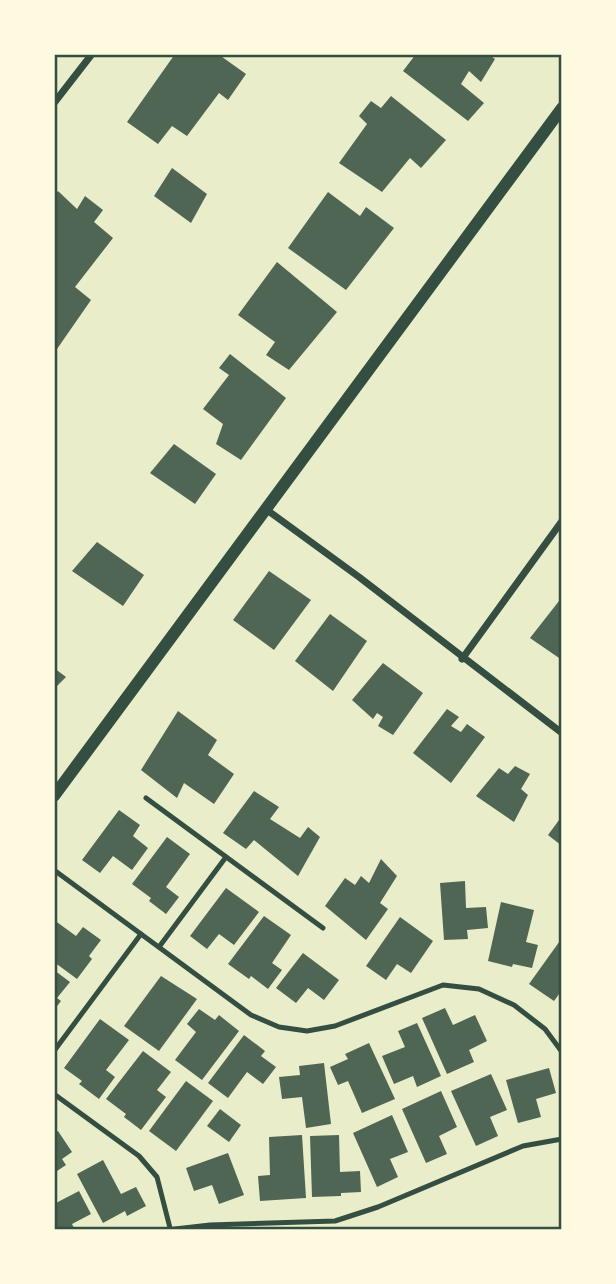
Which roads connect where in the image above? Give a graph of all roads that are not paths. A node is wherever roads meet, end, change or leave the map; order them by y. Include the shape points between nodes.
1 (92, 54) edge
2 (54, 103) edge
3 (562, 108) edge
4 (267, 510) junction
5 (562, 521) edge
6 (462, 659) junction
7 (562, 733) edge
8 (54, 796) edge
9 (146, 798) dead end
10 (226, 857) junction
11 (54, 870) edge
12 (323, 928) dead end
13 (141, 934) junction
14 (159, 947) junction
15 (54, 1051) edge
16 (562, 1052) edge
17 (54, 1094) edge
18 (562, 1139) edge
19 (168, 1229) edge

1 - 2 street
3 - 4 street
4 - 6 street
4 - 8 street
5 - 6 street
6 - 7 street
9 - 10 lane
10 - 12 lane
10 - 14 lane
11 - 13 lane
13 - 14 lane
13 - 15 lane
14 - 16 lane via 251,1014 279,1027 307,1031 335,1027 443,985 479,989 514,1005 545,1030
17 - 19 lane via 139,1156 157,1177
18 - 19 lane via 523,1146 335,1222

